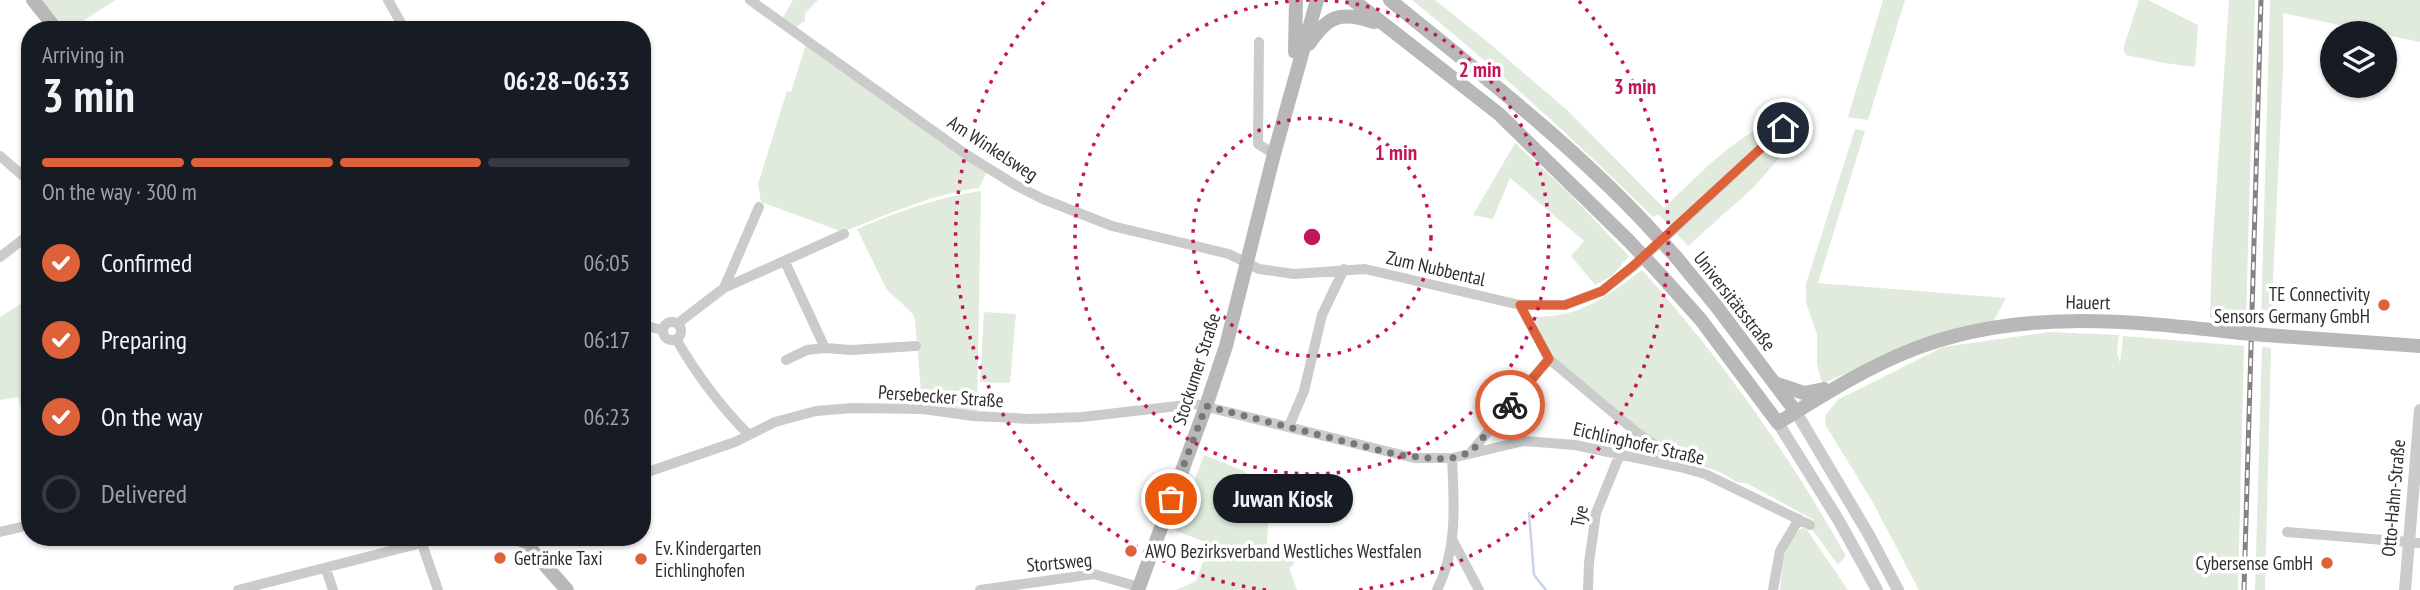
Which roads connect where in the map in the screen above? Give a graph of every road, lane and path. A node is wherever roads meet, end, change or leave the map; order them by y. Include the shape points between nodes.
1 (33, 0) edge
2 (388, 0) edge
3 (750, 0) edge
4 (1296, 0) edge
5 (1307, 0) edge
6 (1317, 0) edge
7 (1353, 0) edge
8 (1390, 0) edge
9 (50, 21) edge
10 (400, 21) edge
11 (1382, 24) junction
12 (1259, 41) dead end
13 (1299, 53) junction
14 (1783, 128) dead end
15 (1274, 154) junction
16 (0, 156) edge
17 (21, 174) edge
18 (759, 207) dead end
19 (844, 234) dead end
20 (21, 241) edge
21 (0, 257) edge
22 (785, 262) junction
23 (1247, 264) junction
24 (1344, 270) junction
25 (724, 288) junction
26 (1520, 305) junction
27 (677, 324) junction
28 (651, 327) edge
29 (663, 330) junction
30 (676, 339) junction
31 (2420, 345) edge
32 (916, 346) dead end
33 (825, 348) junction
34 (1549, 359) junction
35 (786, 360) dead end
36 (1775, 383) junction
37 (1842, 383) junction
38 (1206, 406) junction
39 (2420, 410) edge
40 (1796, 412) junction
41 (1778, 423) junction
42 (1289, 426) junction
43 (749, 435) junction
44 (1471, 452) junction
45 (1620, 454) junction
46 (1452, 458) junction
47 (1655, 461) junction
48 (651, 471) edge
49 (21, 527) edge
50 (0, 532) edge
51 (2287, 532) dead end
52 (1452, 539) junction
53 (2415, 543) edge
54 (414, 546) edge
55 (423, 546) edge
56 (528, 546) edge
57 (326, 569) junction
58 (1139, 588) edge
59 (238, 590) edge
60 (333, 590) edge
61 (438, 590) edge
62 (566, 590) edge
63 (981, 590) edge
64 (1437, 590) edge
65 (1479, 590) edge
66 (1588, 590) edge
67 (1773, 590) edge
68 (1877, 590) edge
69 (1898, 590) edge
70 (2405, 590) edge

1 - 9 main road
2 - 10 street
3 - 23 street, Am Winkelsweg via 1017,186 1112,226 1229,254
4 - 13 main road
5 - 13 main road, Stockumer Straße
6 - 13 main road, Stockumer Straße
7 - 11 main road, Universitätsstraße
8 - 36 main road, Universitätsstraße, bridge via 1606,182 1676,257
11 - 13 main road, Universitätsstraße via 1354,15 1336,17
11 - 41 main road, Universitätsstraße, bridge via 1499,114 1628,240 1701,320
12 - 15 street via 1258,144
13 - 15 main road, Stockumer Straße
14 - 26 street, Zum Nubbental via 1602,291 1565,305
15 - 23 main road, Stockumer Straße
16 - 17 street
18 - 25 street
19 - 22 street
20 - 21 street
22 - 25 street
22 - 33 street
23 - 24 street, Zum Nubbental via 1284,274
23 - 38 main road, Stockumer Straße
24 - 26 street, Zum Nubbental via 1371,270
24 - 42 street via 1322,315 1304,391
25 - 27 street
26 - 34 street
27 - 29 street via 668,323
27 - 30 street via 680,332
28 - 29 street
29 - 30 street via 666,338
30 - 43 street via 694,372
31 - 37 main road, Hauert, bridge via 2109,321 2014,324 1914,349
32 - 33 street
33 - 35 street
34 - 44 street
34 - 47 street via 1655,445
36 - 37 main road via 1814,393
36 - 40 main road, Universitätsstraße
37 - 40 main road, Hauert
38 - 42 street, Eichlinghofer Straße
38 - 43 street, Persebecker Straße via 1189,403 1031,419 923,409 832,410 801,414
38 - 58 main road, Stockumer Straße
39 - 53 street, Otto-Hahn-Straße
40 - 41 main road, Hauert
40 - 69 street, Universitätsstraße
41 - 68 street, Universitätsstraße
42 - 46 street, Eichlinghofer Straße via 1398,455
43 - 48 street, Persebecker Straße
44 - 45 street, Eichlinghofer Straße via 1532,441
44 - 46 street, Eichlinghofer Straße
45 - 47 street, Eichlinghofer Straße
45 - 66 street, Tye via 1596,513
46 - 52 street
47 - 67 street, Eichlinghofer Straße via 1705,474 1804,522 1780,551
49 - 50 street
51 - 53 street
52 - 64 street
52 - 65 street
53 - 70 street, Otto-Hahn-Straße
54 - 57 street
55 - 61 street
56 - 62 main road
57 - 59 street
57 - 60 street
58 - 63 street, Stortsweg via 1083,575

